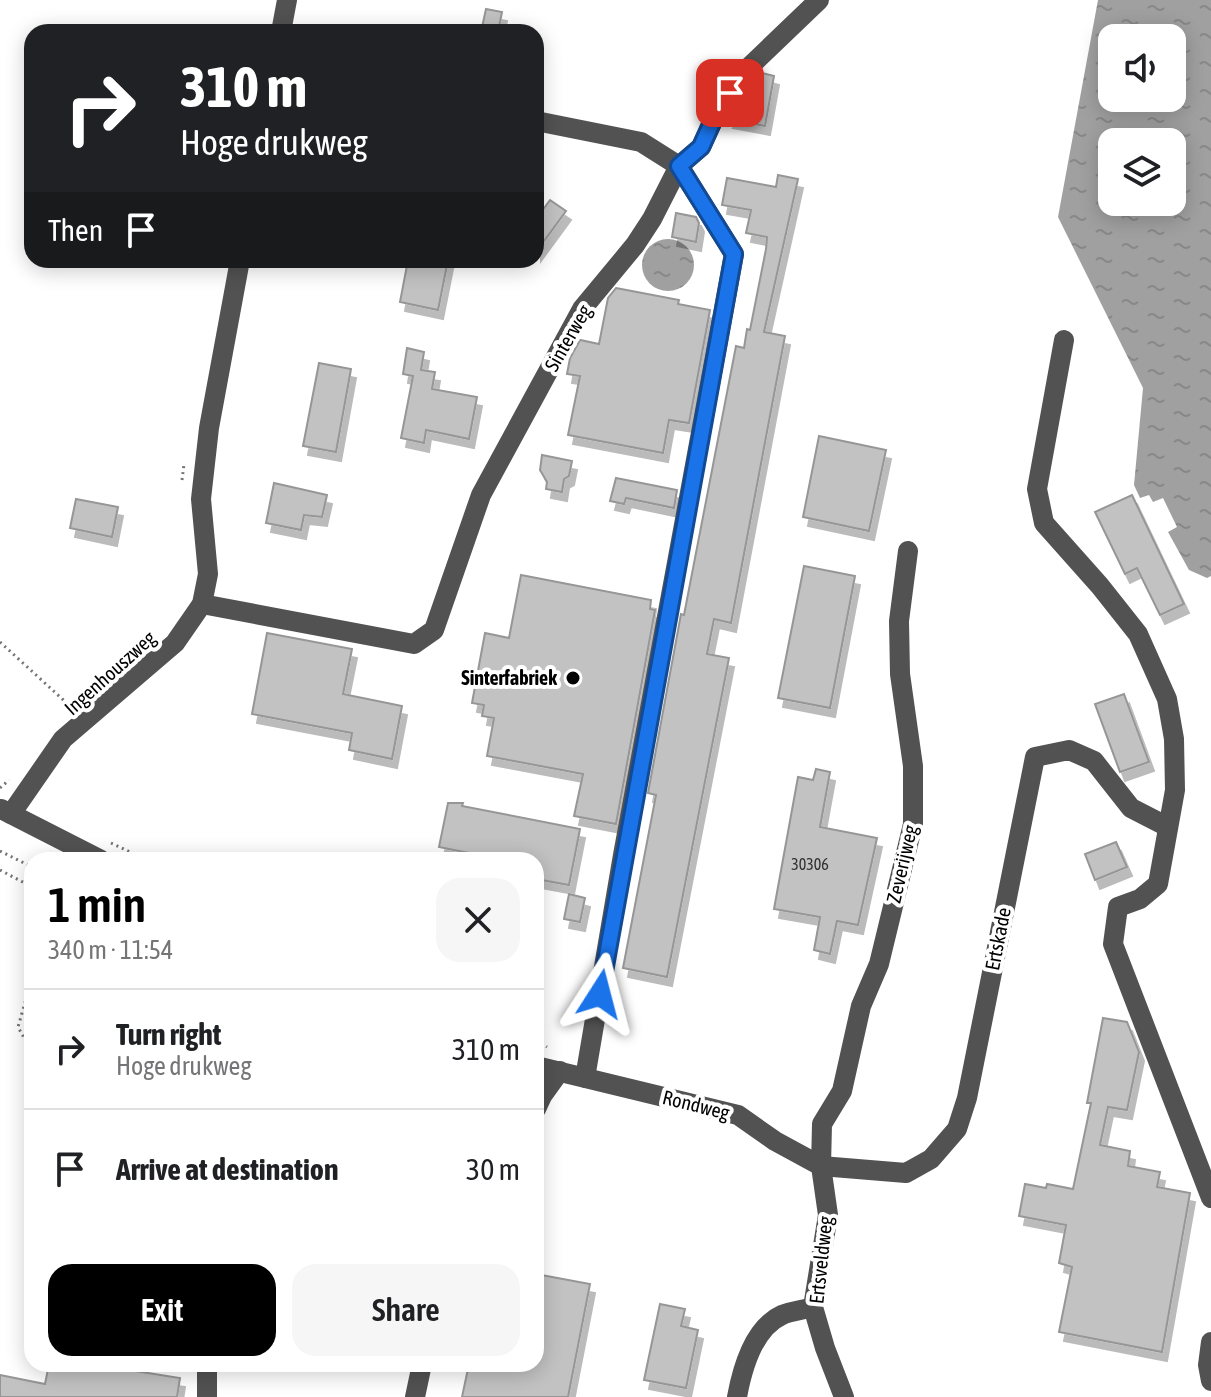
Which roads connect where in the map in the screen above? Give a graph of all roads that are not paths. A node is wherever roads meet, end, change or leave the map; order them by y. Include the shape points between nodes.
1 (287, 0) edge
2 (819, 0) edge
3 (282, 24) edge
4 (544, 123) edge
5 (679, 166) junction
6 (239, 268) edge
7 (1064, 340) dead end
8 (908, 551) dead end
9 (202, 604) junction
10 (6, 811) edge
11 (1168, 827) junction
12 (83, 852) edge
13 (544, 1068) edge
14 (560, 1071) junction
15 (585, 1078) junction
16 (544, 1093) edge
17 (821, 1166) junction
18 (1211, 1198) edge
19 (813, 1307) junction
20 (1211, 1342) edge
21 (207, 1372) edge
22 (420, 1372) edge
23 (1211, 1381) edge
24 (207, 1397) edge
25 (415, 1397) edge
26 (737, 1397) edge
27 (844, 1397) edge

1 - 3 street
2 - 5 street, Sinterweg via 744,72 701,147
4 - 5 street via 641,142
5 - 9 street, Sinterweg via 635,245 582,309 481,495 434,630 414,644
5 - 15 street via 734,254
6 - 9 street, Ingenhouszweg via 201,499 208,574
7 - 11 street via 1037,489 1041,511 1044,523 1138,634 1167,699 1175,790
8 - 17 street, Zeverijweg via 899,635 913,766 913,824 842,1091 822,1124
9 - 10 street, Ingenhouszweg via 175,643 63,739
10 - 12 street
11 - 17 street, Ertskade via 1131,808 1094,761 1069,750 1035,757 957,1129 931,1159 906,1173
11 - 18 street via 1158,884 1140,899 1118,907 1113,944
13 - 14 street, Rondweg
14 - 15 street, Rondweg
14 - 16 street
15 - 17 street, Rondweg via 738,1115
17 - 19 street, Ertsveldweg via 828,1215
19 - 26 street via 780,1316 760,1335 744,1363
19 - 27 street, Ertsveldweg
20 - 23 street
21 - 24 street
22 - 25 street

